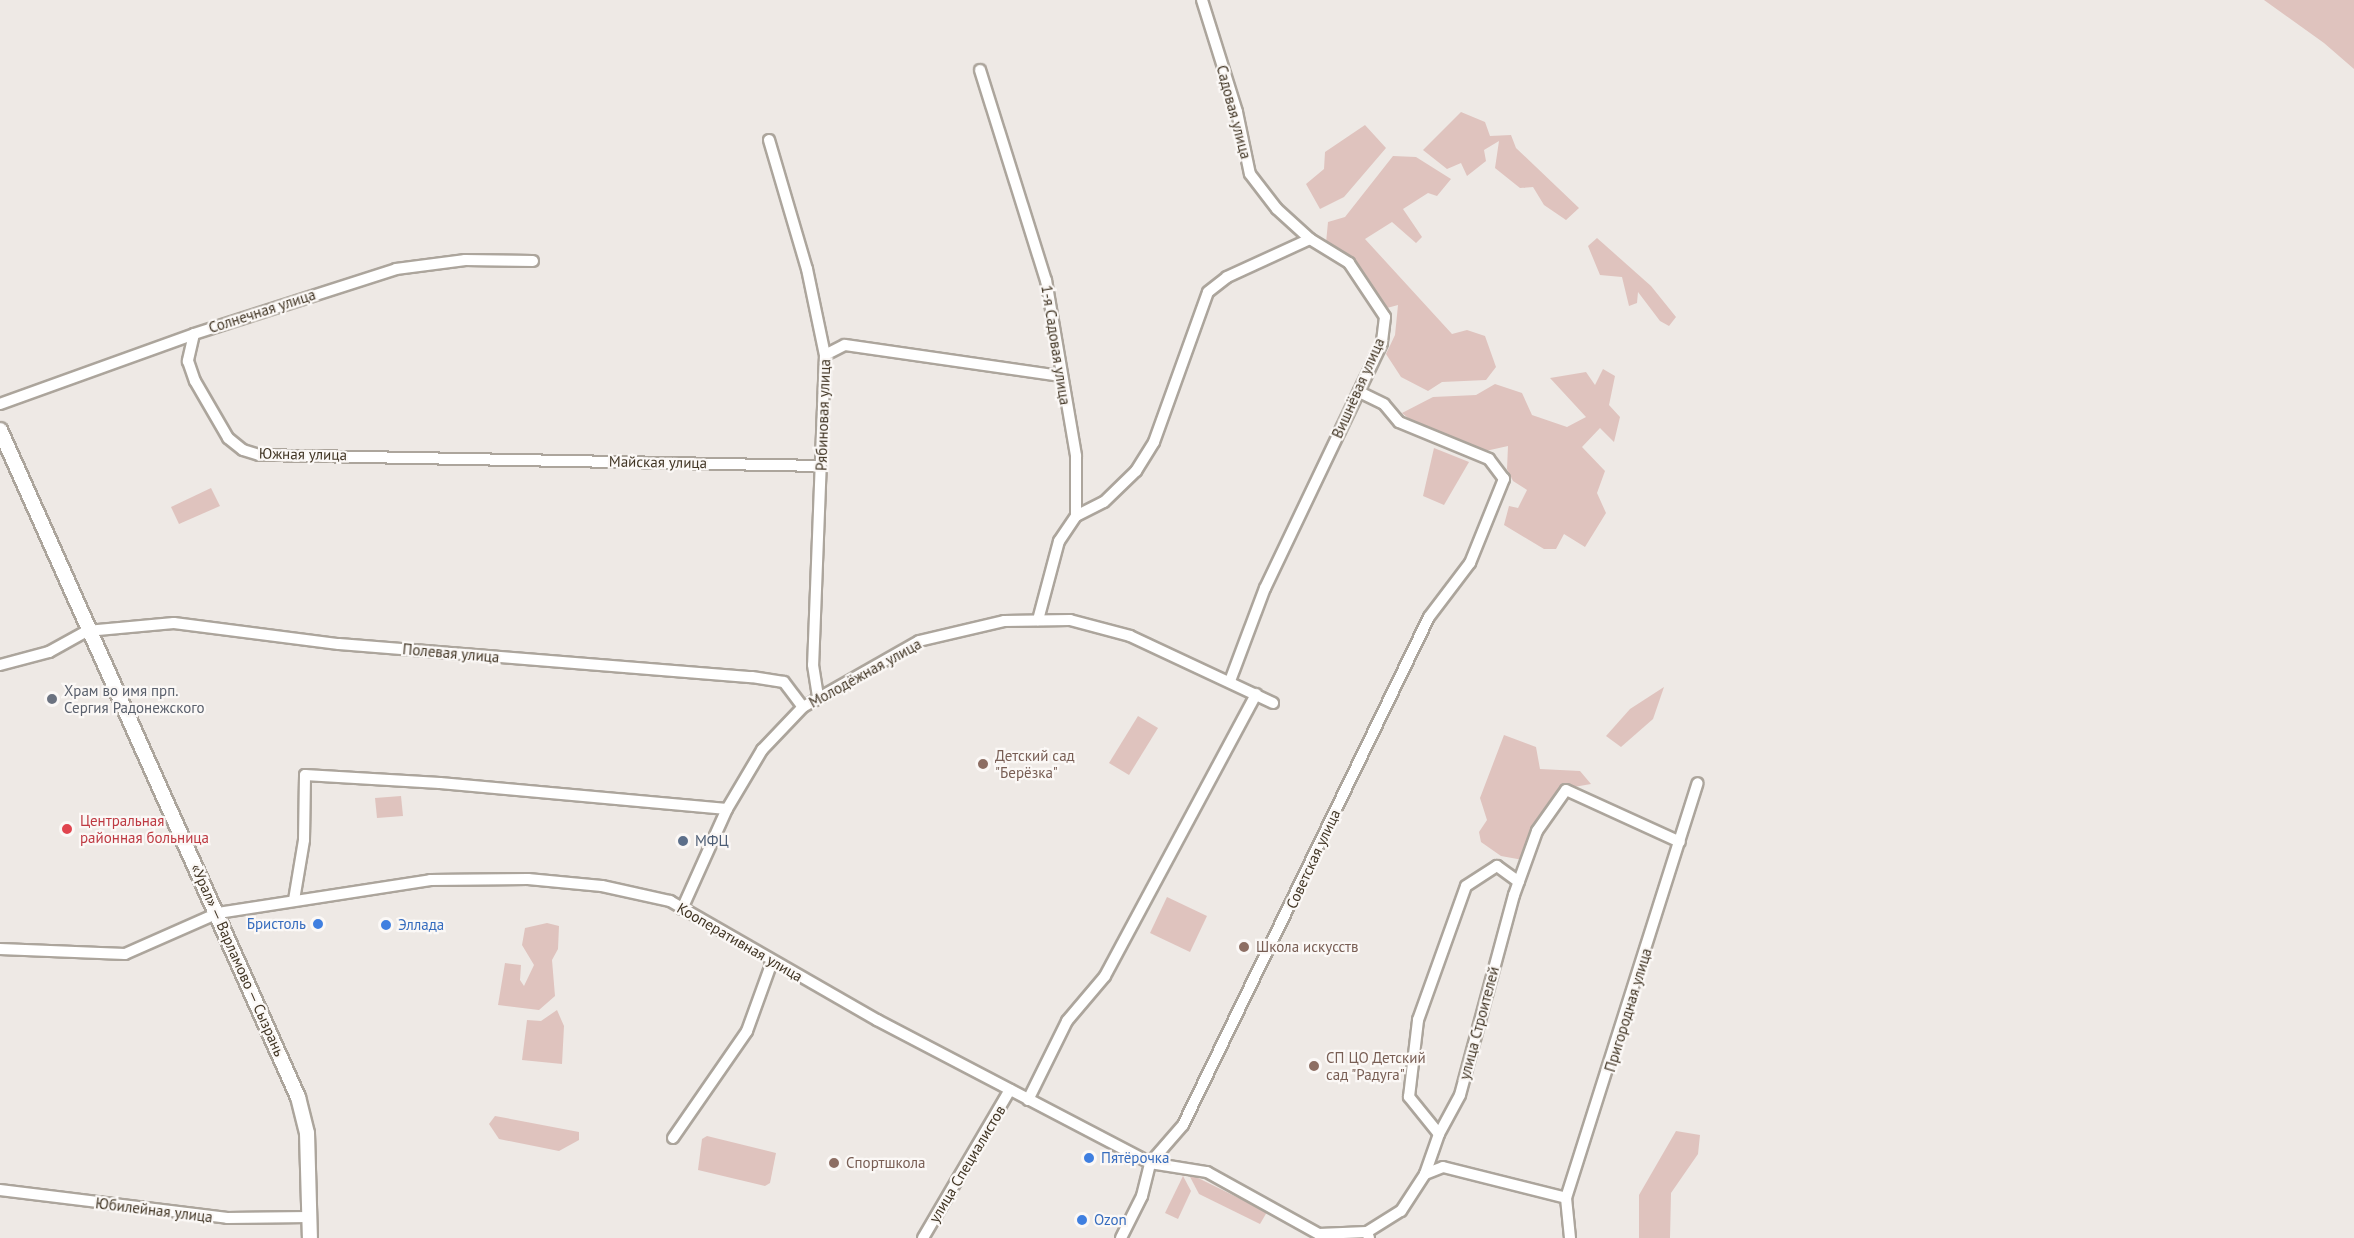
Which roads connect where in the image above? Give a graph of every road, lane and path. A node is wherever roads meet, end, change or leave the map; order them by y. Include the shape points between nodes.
1 (1202, 0) edge
2 (980, 70) dead end
3 (769, 140) dead end
4 (1310, 239) junction
5 (533, 261) dead end
6 (194, 334) junction
7 (825, 355) junction
8 (1060, 376) junction
9 (1359, 392) junction
10 (0, 404) edge
11 (0, 430) edge
12 (496, 458) joint
13 (820, 466) junction
14 (1076, 516) junction
15 (1038, 620) junction
16 (87, 631) junction
17 (0, 665) edge
18 (1230, 681) junction
19 (1256, 694) junction
20 (818, 697) junction
21 (1273, 703) dead end
22 (803, 707) junction
23 (1698, 783) dead end
24 (727, 809) junction
25 (1680, 842) junction
26 (1519, 882) junction
27 (294, 900) junction
28 (682, 909) junction
29 (218, 913) junction
30 (0, 949) edge
31 (772, 962) junction
32 (1010, 1090) junction
33 (1028, 1100) junction
34 (1439, 1134) junction
35 (673, 1138) dead end
36 (1150, 1163) junction
37 (1425, 1174) junction
38 (0, 1190) edge
39 (1566, 1198) junction
40 (309, 1217) junction
41 (1368, 1235) edge
42 (310, 1238) edge
43 (922, 1238) edge
44 (1120, 1238) edge
45 (1570, 1238) edge

1 - 4 street, Садовая улица via 1237,112 1250,174 1277,209
2 - 8 street, 1-я Садовая улица via 1046,280
3 - 7 street, Рябиновая улица via 807,269
4 - 9 street, Вишнёвая улица via 1349,263 1385,317 1382,343
4 - 14 street via 1227,277 1208,292 1154,442 1128,478 1104,502
5 - 6 street, Солнечная улица via 465,260 396,269
6 - 10 street, Солнечная улица
6 - 12 street, Южная улица via 188,361 195,381 228,438 243,450 260,455
7 - 8 street via 845,345
7 - 13 street, Рябиновая улица
8 - 14 street, 1-я Садовая улица via 1076,456
9 - 18 street, Вишнёвая улица via 1265,588
9 - 36 street, Советская улица via 1384,404 1400,423 1489,459 1504,479 1470,564 1429,617 1182,1125
11 - 16 main road, «Урал» — Варламово — Сызрань
12 - 13 street, Майская улица
13 - 20 street, Рябиновая улица via 813,665
14 - 15 street via 1059,541
15 - 18 street, Молодёжная улица via 1070,620 1130,636
15 - 20 street, Молодёжная улица via 1004,621 919,641
16 - 17 street via 49,652
16 - 22 street, Полевая улица via 174,623 339,644 752,677 784,682
16 - 29 main road, «Урал» — Варламово — Сызрань
18 - 19 street, Молодёжная улица
19 - 21 street, Молодёжная улица
19 - 33 street via 1105,976 1067,1022
20 - 22 street, Молодёжная улица
22 - 24 street, Молодёжная улица via 762,750
23 - 25 street, Пригородная улица
24 - 27 street via 305,775 304,840
24 - 28 street, Молодёжная улица
25 - 26 street, улица Строителей via 1566,790 1537,831
25 - 39 street, Пригородная улица
26 - 34 street, улица Строителей via 1460,1095
26 - 34 street via 1497,866 1466,886 1418,1020 1408,1097
27 - 28 street, Кооперативная улица via 430,880 528,879 591,884 670,901
27 - 29 street, Кооперативная улица
28 - 31 street, Кооперативная улица
29 - 30 street, Кооперативная улица via 125,954
29 - 40 main road, «Урал» — Варламово — Сызрань via 298,1097 307,1133
31 - 32 street, Кооперативная улица
31 - 35 street via 747,1031
32 - 33 street, Кооперативная улица
32 - 43 street, улица Специалистов
33 - 36 street, Кооперативная улица
34 - 37 street, улица Строителей
36 - 41 street, Кооперативная улица via 1206,1172 1319,1234
36 - 44 street, Советская улица via 1142,1196
37 - 39 street via 1443,1167
37 - 41 street, улица Строителей via 1401,1211
38 - 40 street, Юбилейная улица via 227,1218
39 - 45 street, Пригородная улица
40 - 42 main road, «Урал» — Варламово — Сызрань

